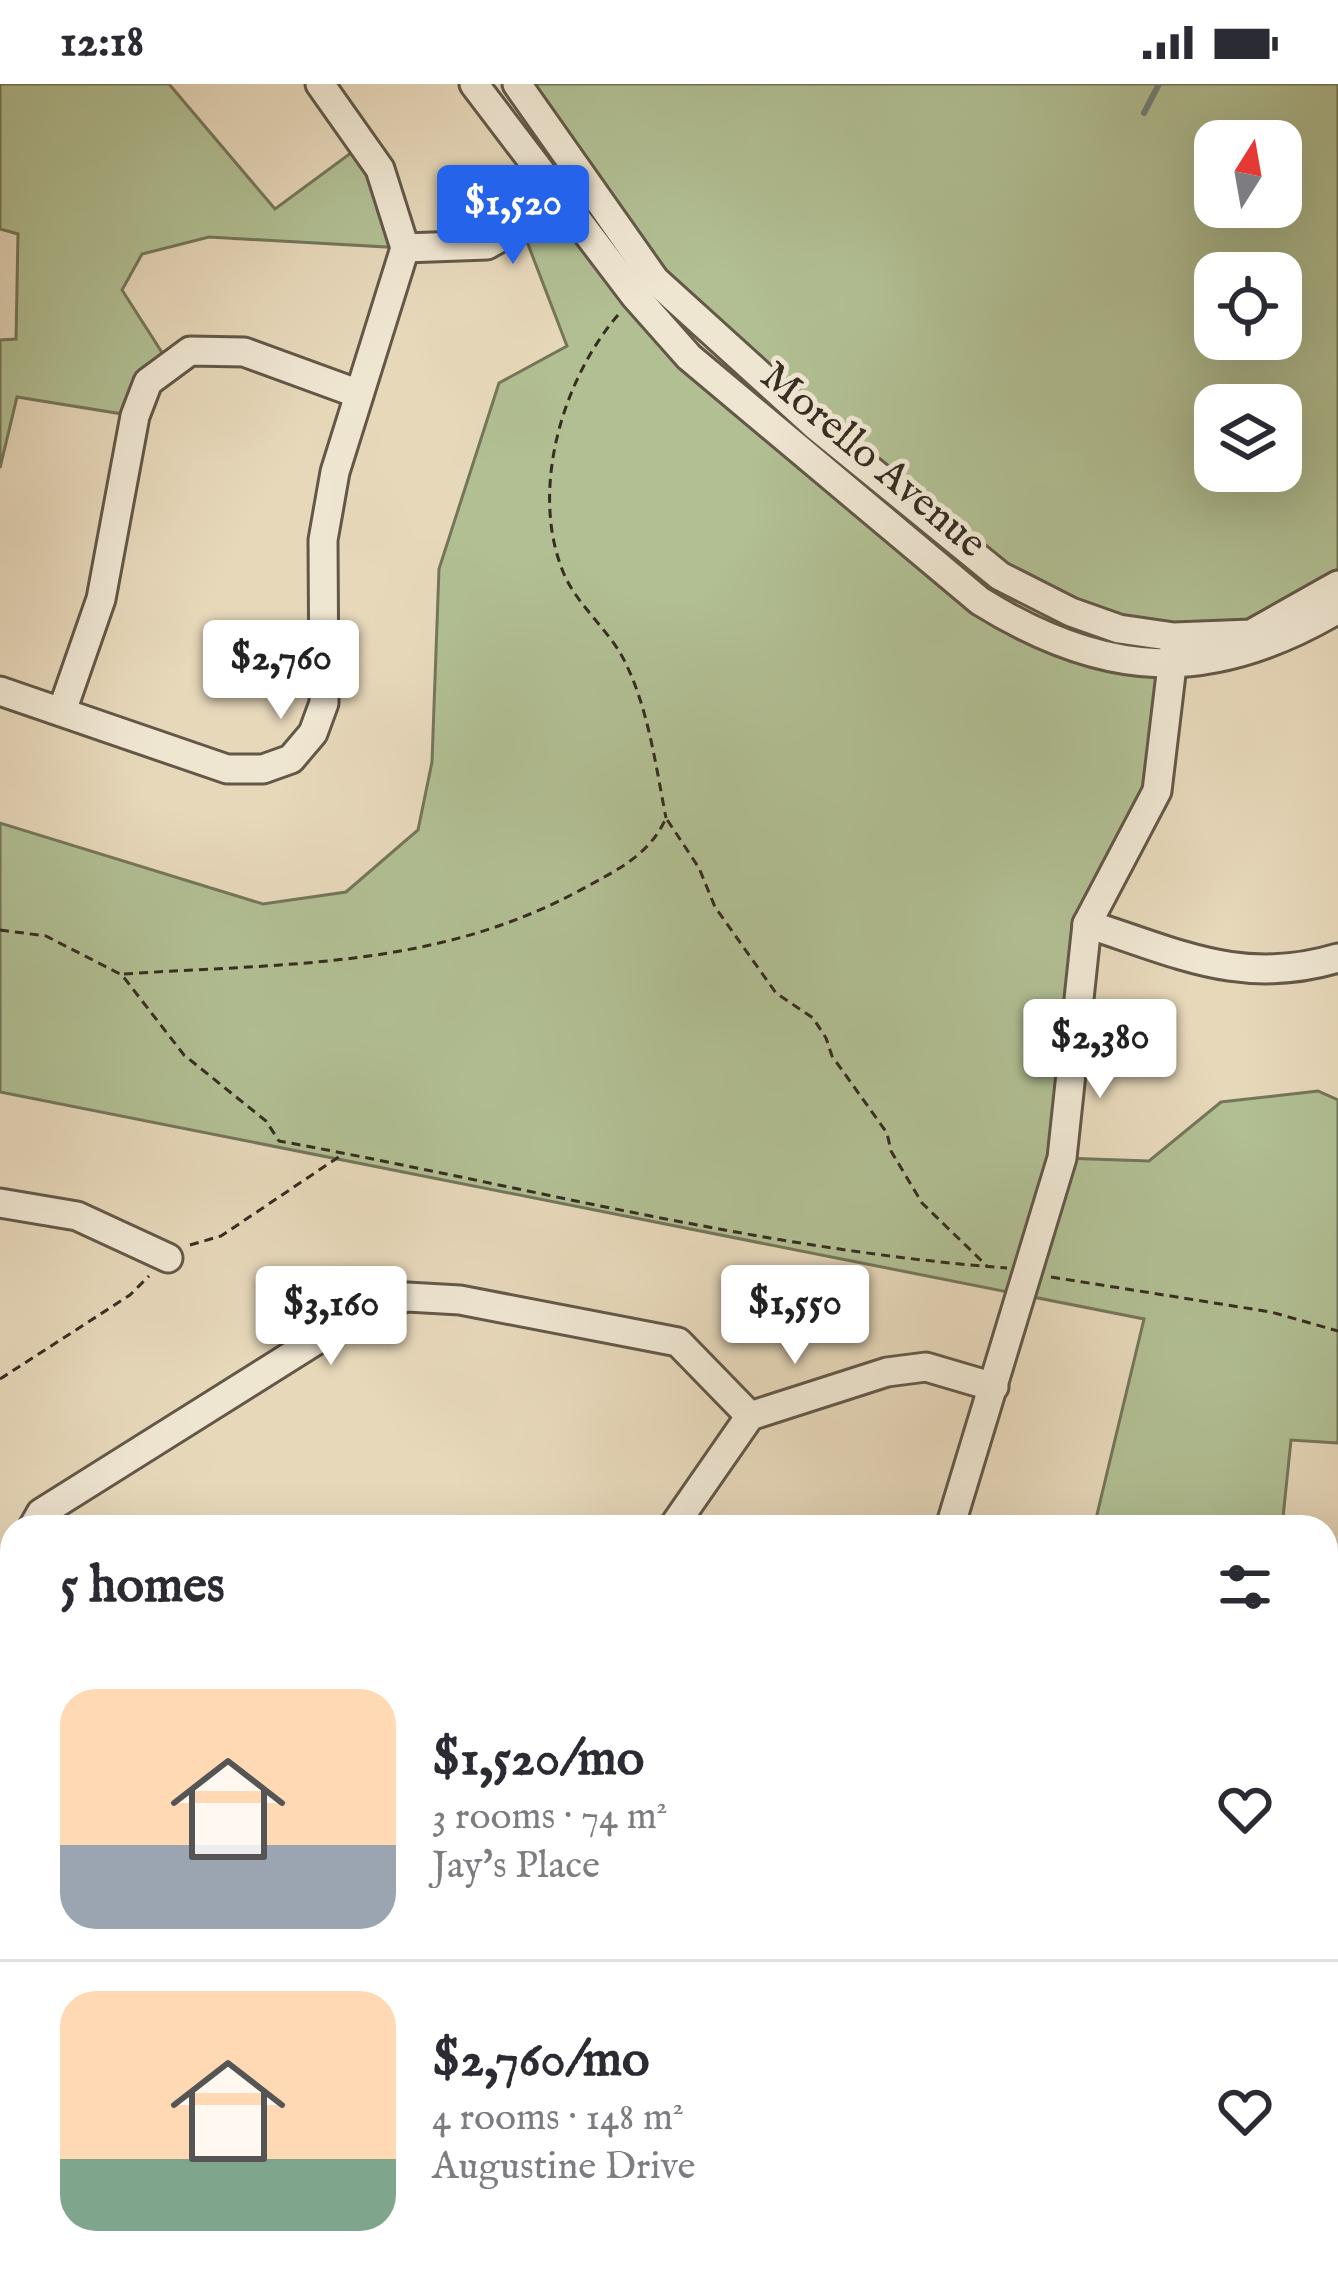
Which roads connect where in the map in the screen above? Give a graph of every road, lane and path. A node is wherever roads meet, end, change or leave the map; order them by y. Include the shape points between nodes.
1 (320, 84) edge
2 (474, 84) edge
3 (517, 84) edge
4 (591, 185) junction
5 (566, 200) junction
6 (404, 248) junction
7 (635, 296) junction
8 (359, 394) junction
9 (1338, 585) edge
10 (1338, 609) edge
11 (1174, 650) junction
12 (0, 691) edge
13 (62, 711) junction
14 (666, 818) junction
15 (1088, 924) junction
16 (0, 930) edge
17 (1338, 958) edge
18 (122, 975) junction
19 (0, 1203) edge
20 (168, 1258) dead end
21 (988, 1268) junction
22 (1028, 1272) junction
23 (1338, 1331) edge
24 (994, 1387) junction
25 (750, 1416) junction
26 (40, 1515) edge
27 (681, 1515) edge
28 (954, 1515) edge

1 - 6 street via 380,169
2 - 5 street, Morello Avenue
3 - 4 street, Morello Avenue
4 - 5 street
4 - 11 street, Morello Avenue via 655,280 1000,576
5 - 6 street via 487,245
5 - 7 street, Morello Avenue
6 - 8 street
7 - 11 street, Morello Avenue via 689,356 980,601 1026,630 1112,658
7 - 14 path via 597,340 562,414 547,482 564,575 627,665
8 - 13 street via 244,352 190,351 148,382 101,599
8 - 13 street via 323,540 324,703 291,759 227,769
9 - 11 street, Morello Avenue via 1250,634
10 - 11 street, Morello Avenue via 1246,655
11 - 15 street via 1157,791
12 - 13 street
14 - 18 path via 646,851 536,915 496,927 364,961
14 - 21 path via 776,993 813,1018 922,1203
15 - 17 street via 1234,971 1298,970
15 - 22 street via 1062,1159
16 - 18 path via 46,936
18 - 21 path via 184,1055 266,1121 279,1142
19 - 20 street via 77,1216
21 - 22 path
22 - 23 path via 1271,1312
22 - 24 street
24 - 25 street via 926,1367
24 - 28 street
25 - 26 street via 678,1342 407,1297 361,1312
25 - 27 street

